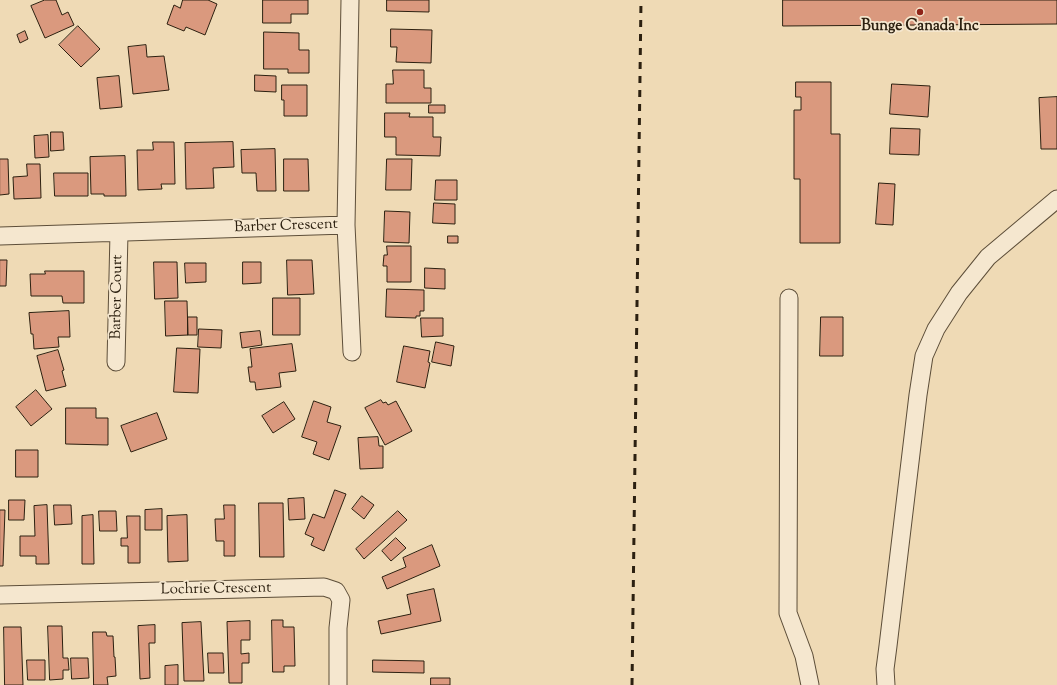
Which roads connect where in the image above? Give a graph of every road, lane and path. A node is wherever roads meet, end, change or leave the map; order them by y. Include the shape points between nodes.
1 (350, 0) edge
2 (1057, 199) edge
3 (346, 225) junction
4 (119, 233) junction
5 (0, 236) edge
6 (789, 298) dead end
7 (352, 352) dead end
8 (116, 362) dead end
9 (0, 595) edge
10 (338, 685) edge
11 (810, 685) edge
12 (886, 685) edge

1 - 3 street, Barber Crescent
2 - 12 street via 988,257 959,293 936,329 924,356 885,669
3 - 4 street, Barber Crescent
3 - 7 street
4 - 5 street, Barber Crescent
4 - 8 street, Barber Court
6 - 11 street via 788,613 804,656
9 - 10 street, Lochrie Crescent via 324,587 336,591 341,600 338,628

